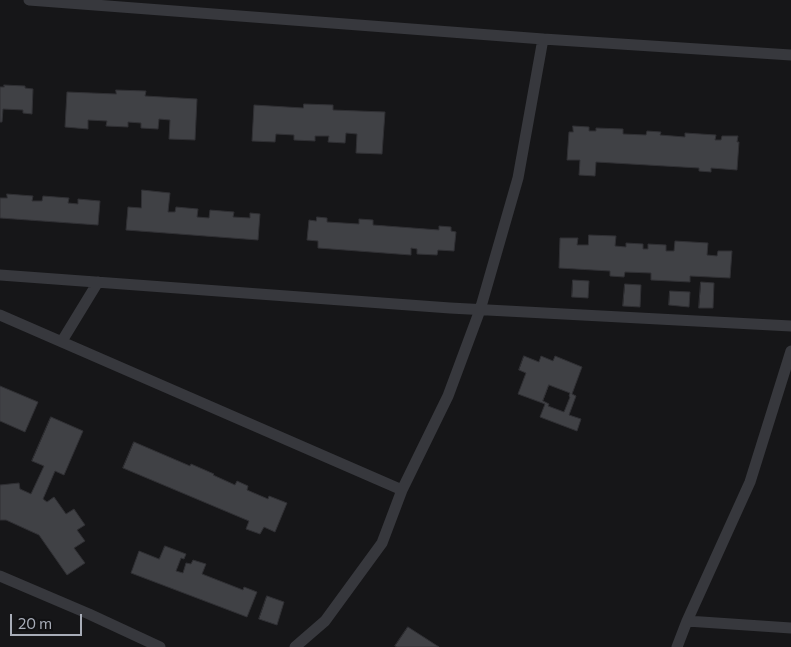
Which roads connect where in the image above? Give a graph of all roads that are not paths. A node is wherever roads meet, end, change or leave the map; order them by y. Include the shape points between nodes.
1 (29, 0) edge
2 (543, 40) junction
3 (791, 55) edge
4 (0, 275) edge
5 (98, 282) junction
6 (480, 310) junction
7 (0, 315) edge
8 (791, 326) edge
9 (62, 341) junction
10 (791, 351) edge
11 (402, 490) junction
12 (0, 576) edge
13 (687, 622) junction
14 (791, 628) edge
15 (160, 647) edge
16 (295, 647) edge
17 (678, 647) edge

1 - 2 lane
2 - 3 lane
2 - 6 lane via 518,178
4 - 5 lane
5 - 6 lane
5 - 9 lane
6 - 8 lane
6 - 11 lane via 448,396
7 - 9 lane
9 - 11 lane
10 - 13 lane via 750,482
11 - 16 lane via 382,543 325,621
12 - 15 lane
13 - 14 lane
13 - 17 lane

